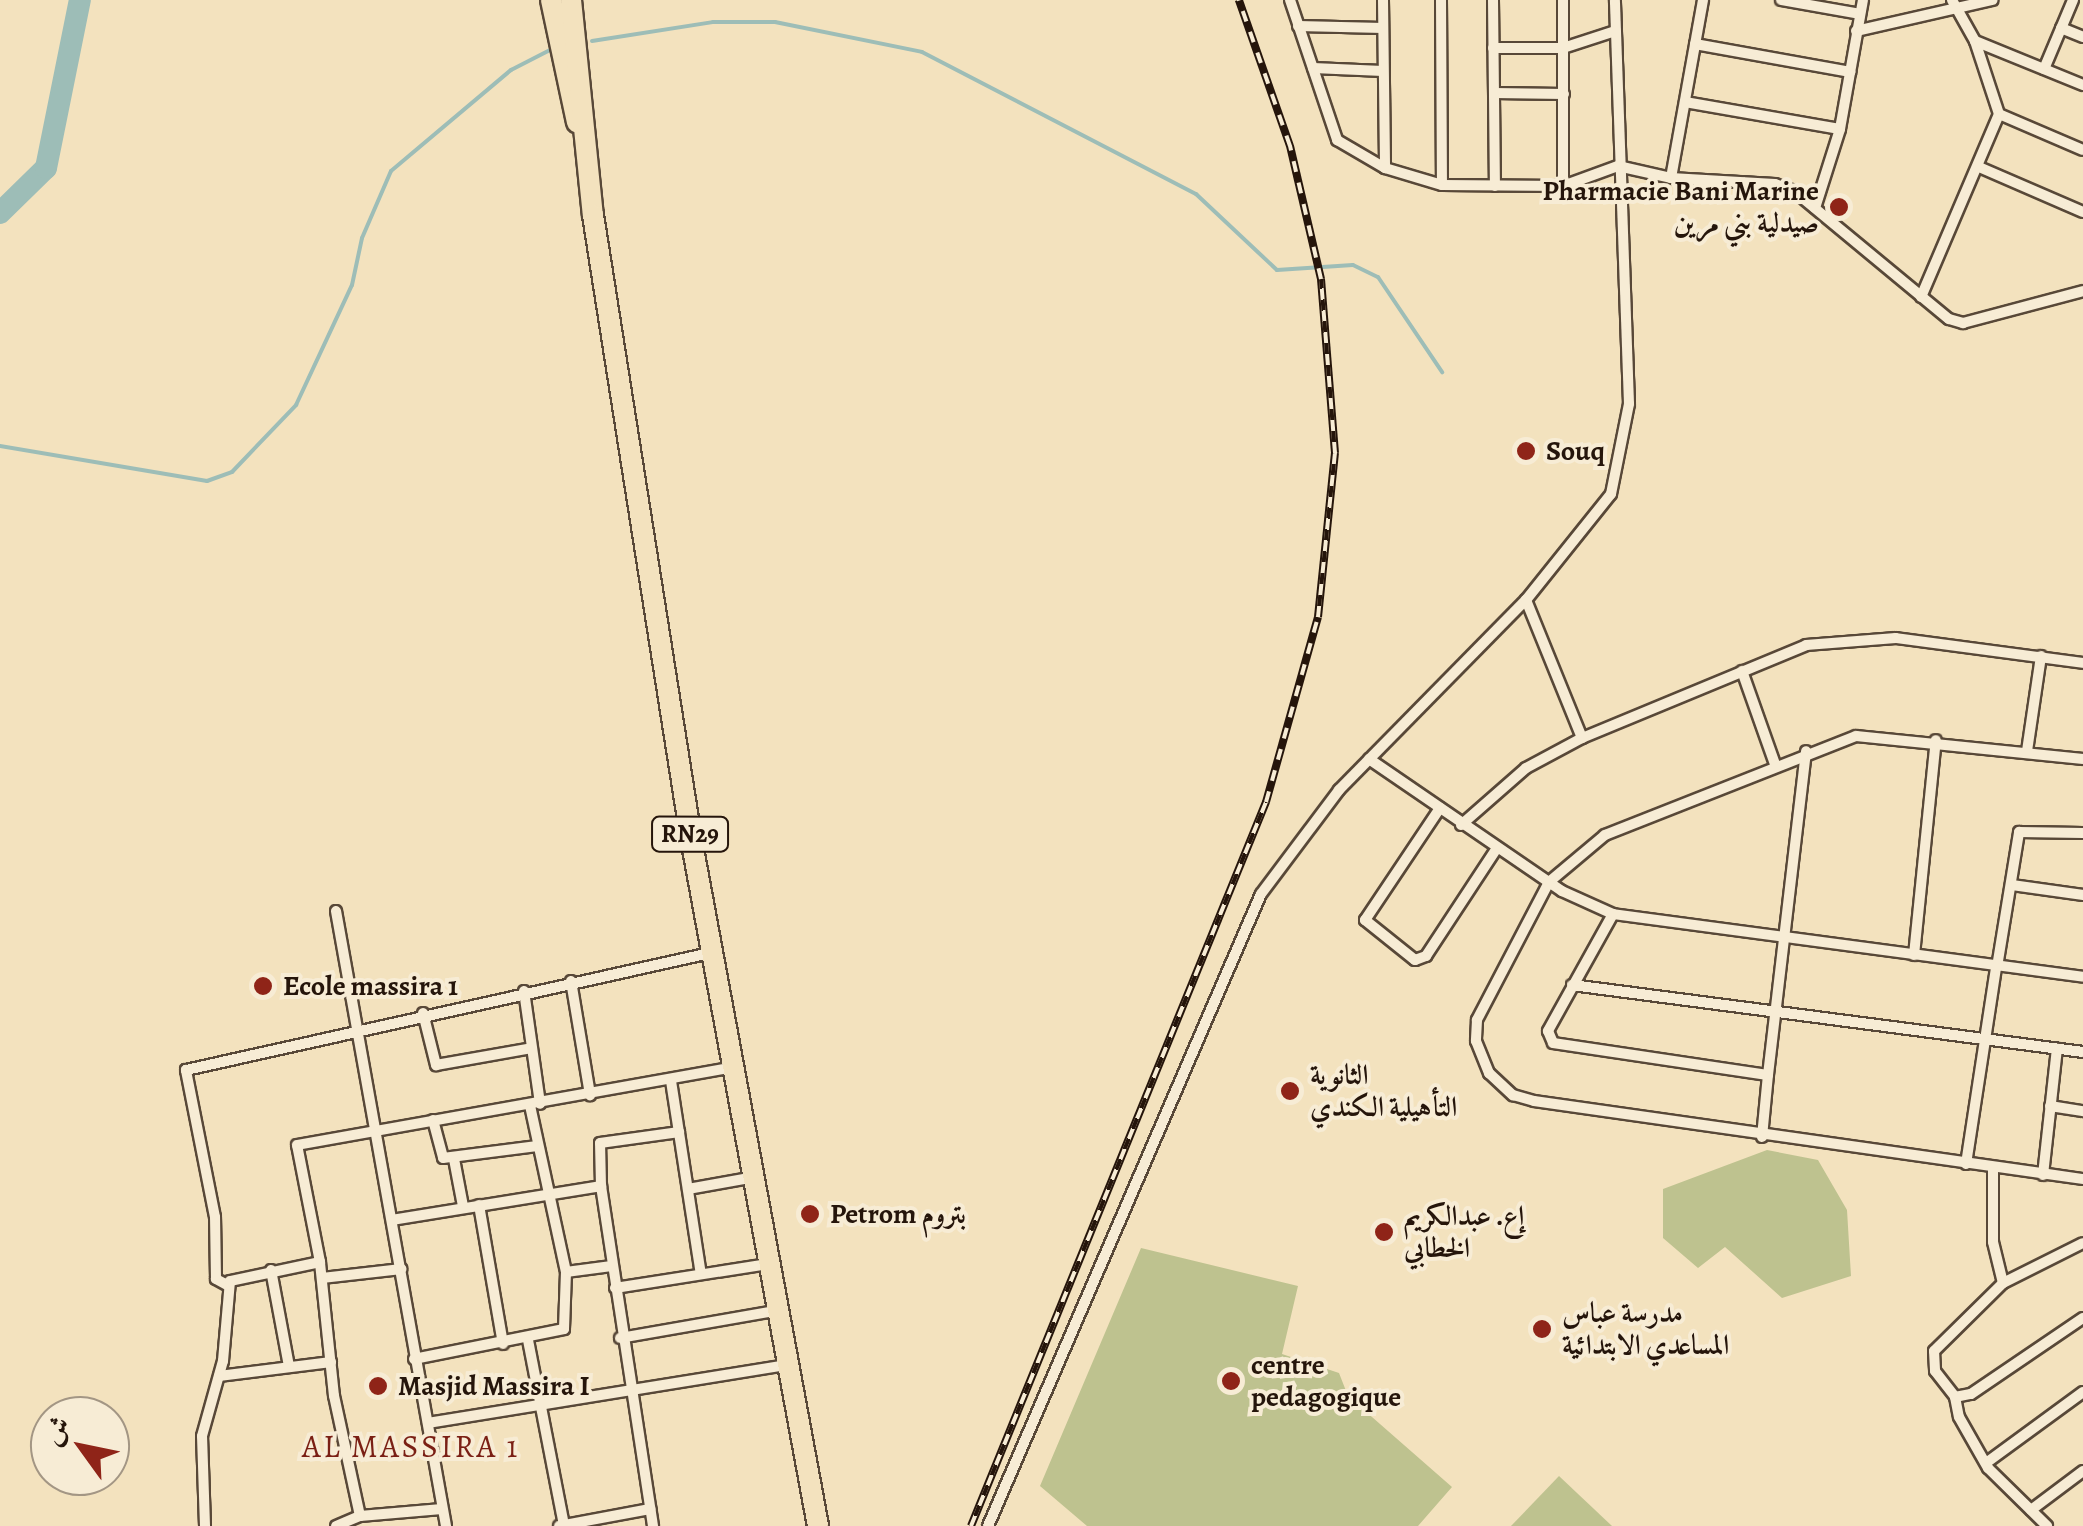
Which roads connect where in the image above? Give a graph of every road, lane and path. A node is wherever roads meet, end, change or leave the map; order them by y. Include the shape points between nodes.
1 (551, 0) edge
2 (571, 0) edge
3 (1290, 0) edge
4 (1383, 0) edge
5 (1440, 0) edge
6 (1493, 0) edge
7 (1563, 0) edge
8 (1615, 0) edge
9 (1703, 0) edge
10 (1780, 0) edge
11 (1862, 0) edge
12 (1952, 0) edge
13 (1994, 0) edge
14 (2073, 0) edge
15 (1958, 12) junction
16 (1860, 14) junction
17 (1298, 26) junction
18 (1383, 28) junction
19 (2061, 28) junction
20 (1615, 31) junction
21 (1856, 31) junction
22 (2083, 38) edge
23 (1975, 41) junction
24 (1694, 44) junction
25 (1493, 48) junction
26 (1563, 48) junction
27 (1312, 68) junction
28 (2044, 70) junction
29 (1383, 71) junction
30 (1850, 72) junction
31 (2083, 85) edge
32 (1494, 94) junction
33 (1564, 94) junction
34 (1685, 102) junction
35 (1999, 114) junction
36 (1840, 129) junction
37 (583, 138) junction
38 (2083, 150) edge
39 (1618, 166) junction
40 (1979, 167) junction
41 (1385, 168) junction
42 (1671, 178) junction
43 (1442, 184) junction
44 (1495, 186) junction
45 (1564, 186) junction
46 (1815, 208) junction
47 (2083, 212) edge
48 (2083, 291) edge
49 (1922, 297) junction
50 (1526, 600) junction
51 (2041, 656) junction
52 (2083, 663) edge
53 (1742, 672) junction
54 (1582, 738) junction
55 (1936, 740) junction
56 (1806, 751) junction
57 (2028, 751) junction
58 (2083, 758) edge
59 (1369, 760) junction
60 (1775, 764) junction
61 (1440, 808) junction
62 (1461, 825) junction
63 (2083, 833) edge
64 (1498, 848) junction
65 (1549, 882) junction
66 (2012, 886) junction
67 (2083, 895) edge
68 (336, 911) dead end
69 (1613, 914) junction
70 (1781, 939) junction
71 (710, 953) junction
72 (1914, 955) junction
73 (1996, 967) junction
74 (2083, 977) edge
75 (571, 981) junction
76 (1572, 986) junction
77 (524, 991) junction
78 (1778, 1010) junction
79 (423, 1012) junction
80 (358, 1026) junction
81 (1986, 1040) junction
82 (532, 1048) junction
83 (2057, 1049) junction
84 (2083, 1052) edge
85 (734, 1067) junction
86 (1768, 1076) junction
87 (671, 1081) junction
88 (590, 1095) junction
89 (535, 1105) junction
90 (2050, 1106) junction
91 (2083, 1111) edge
92 (433, 1120) junction
93 (376, 1128) junction
94 (679, 1132) junction
95 (1762, 1137) junction
96 (536, 1146) junction
97 (454, 1159) junction
98 (1966, 1164) junction
99 (1993, 1169) junction
100 (2043, 1175) junction
101 (754, 1177) junction
102 (2083, 1179) edge
103 (601, 1186) junction
104 (688, 1189) junction
105 (548, 1192) junction
106 (478, 1205) junction
107 (464, 1206) junction
108 (392, 1220) junction
109 (2083, 1243) edge
110 (320, 1262) junction
111 (768, 1264) junction
112 (612, 1266) junction
113 (401, 1269) junction
114 (271, 1270) junction
115 (566, 1272) junction
116 (701, 1274) junction
117 (322, 1278) junction
118 (2004, 1282) junction
119 (229, 1286) junction
120 (615, 1288) junction
121 (776, 1311) junction
122 (2083, 1318) edge
123 (620, 1338) junction
124 (528, 1340) junction
125 (503, 1344) junction
126 (414, 1359) junction
127 (331, 1362) junction
128 (785, 1365) junction
129 (289, 1366) junction
130 (219, 1376) junction
131 (629, 1388) junction
132 (2083, 1392) edge
133 (1956, 1397) junction
134 (540, 1404) junction
135 (428, 1423) junction
136 (1986, 1464) junction
137 (2083, 1472) edge
138 (442, 1508) junction
139 (650, 1508) junction
140 (2031, 1510) junction
141 (360, 1516) junction
142 (561, 1525) edge
143 (205, 1526) edge
144 (336, 1526) edge
145 (446, 1526) edge
146 (653, 1526) edge
147 (818, 1526) edge
148 (988, 1526) edge
149 (2047, 1526) edge

1 - 37 highway, RN29 via 562,76
2 - 37 highway, RN29
3 - 17 street
4 - 18 street
5 - 43 street
6 - 25 street
7 - 26 street
8 - 20 street
9 - 24 street
10 - 16 street
11 - 16 street
12 - 15 street
13 - 15 street
14 - 19 street
15 - 21 street
15 - 23 street
16 - 21 street
17 - 18 street
17 - 27 street
18 - 29 street
19 - 22 street
19 - 28 street
20 - 26 street
20 - 39 street
21 - 30 street
23 - 28 street
23 - 35 street
24 - 30 street
24 - 34 street
25 - 26 street
25 - 32 street
26 - 33 street
27 - 29 street
27 - 41 street via 1337,140
28 - 31 street
29 - 41 street
30 - 36 street
32 - 33 street
32 - 44 street
33 - 45 street
34 - 36 street
34 - 42 street
35 - 38 street
35 - 40 street
36 - 46 street
37 - 71 highway, RN29
39 - 42 street
39 - 45 street
39 - 50 street via 1629,404 1622,466 1594,521
40 - 47 street
40 - 49 street
41 - 43 street
42 - 46 street via 1775,184
43 - 44 street
44 - 45 street
46 - 49 street
48 - 49 street via 1974,323 1948,320
50 - 54 street
50 - 59 street
51 - 52 street
51 - 53 street via 1840,638
51 - 57 street
53 - 54 street
53 - 60 street
54 - 62 street via 1526,768
55 - 56 street via 1856,736
55 - 57 street
55 - 72 street
56 - 60 street
56 - 70 street
57 - 58 street
59 - 61 street
59 - 148 street via 1298,838 1261,894
60 - 65 street via 1605,835
61 - 62 street
61 - 64 street via 1365,920 1415,960 1426,956
62 - 64 street
63 - 66 street via 2018,832
64 - 65 street
65 - 69 street
65 - 95 street via 1478,1020 1476,1040 1489,1074 1534,1102
66 - 67 street
66 - 73 street
68 - 80 street
69 - 70 street
69 - 76 street
70 - 72 street
70 - 78 street
71 - 75 street
71 - 85 highway, RN29
72 - 73 street
73 - 74 street
73 - 81 street
75 - 77 street
75 - 88 street
76 - 78 street
76 - 86 street via 1548,1032 1553,1043
77 - 79 street
77 - 82 street
78 - 81 street
78 - 86 street
79 - 80 street
79 - 82 street via 436,1066
80 - 93 street
80 - 119 street via 320,1043 186,1070 215,1217 216,1278
81 - 83 street
81 - 98 street
82 - 89 street
83 - 84 street
83 - 90 street
85 - 87 street
85 - 101 highway, RN29
86 - 95 street
87 - 88 street
87 - 94 street
88 - 89 street
89 - 92 street
89 - 96 street
90 - 91 street
90 - 100 street
92 - 93 street
92 - 97 street via 441,1157
93 - 108 street
93 - 110 street via 304,1140 294,1148
94 - 103 street via 600,1143
94 - 104 street
95 - 98 street
96 - 97 street
96 - 105 street
97 - 107 street
98 - 99 street
99 - 100 street
99 - 118 street via 1993,1242
100 - 102 street
101 - 104 street
101 - 111 highway, RN29
103 - 105 street
103 - 112 street
104 - 116 street
105 - 106 street
105 - 115 street
106 - 107 street
106 - 125 street
107 - 108 street
108 - 113 street
109 - 118 street
110 - 114 street
110 - 117 street
111 - 116 street
111 - 121 highway, RN29
112 - 115 street
112 - 120 street
113 - 117 street
113 - 126 street
114 - 119 street via 236,1276
114 - 129 street
115 - 124 street via 564,1329
116 - 120 street
117 - 127 street
118 - 133 street via 1932,1356
119 - 130 street
120 - 123 street
121 - 123 street
121 - 128 highway, RN29
122 - 133 street via 1977,1391
123 - 131 street
124 - 125 street
124 - 134 street
125 - 126 street
126 - 135 street
127 - 129 street
127 - 141 street
128 - 131 street
128 - 147 highway, RN29
129 - 130 street
130 - 143 street via 202,1447
131 - 134 street
131 - 139 street
132 - 136 street
133 - 136 street via 1959,1417
134 - 135 street
134 - 142 street
135 - 138 street
136 - 140 street
137 - 140 street
138 - 141 street
138 - 145 street
139 - 142 street
139 - 146 street
140 - 149 street
141 - 144 street

